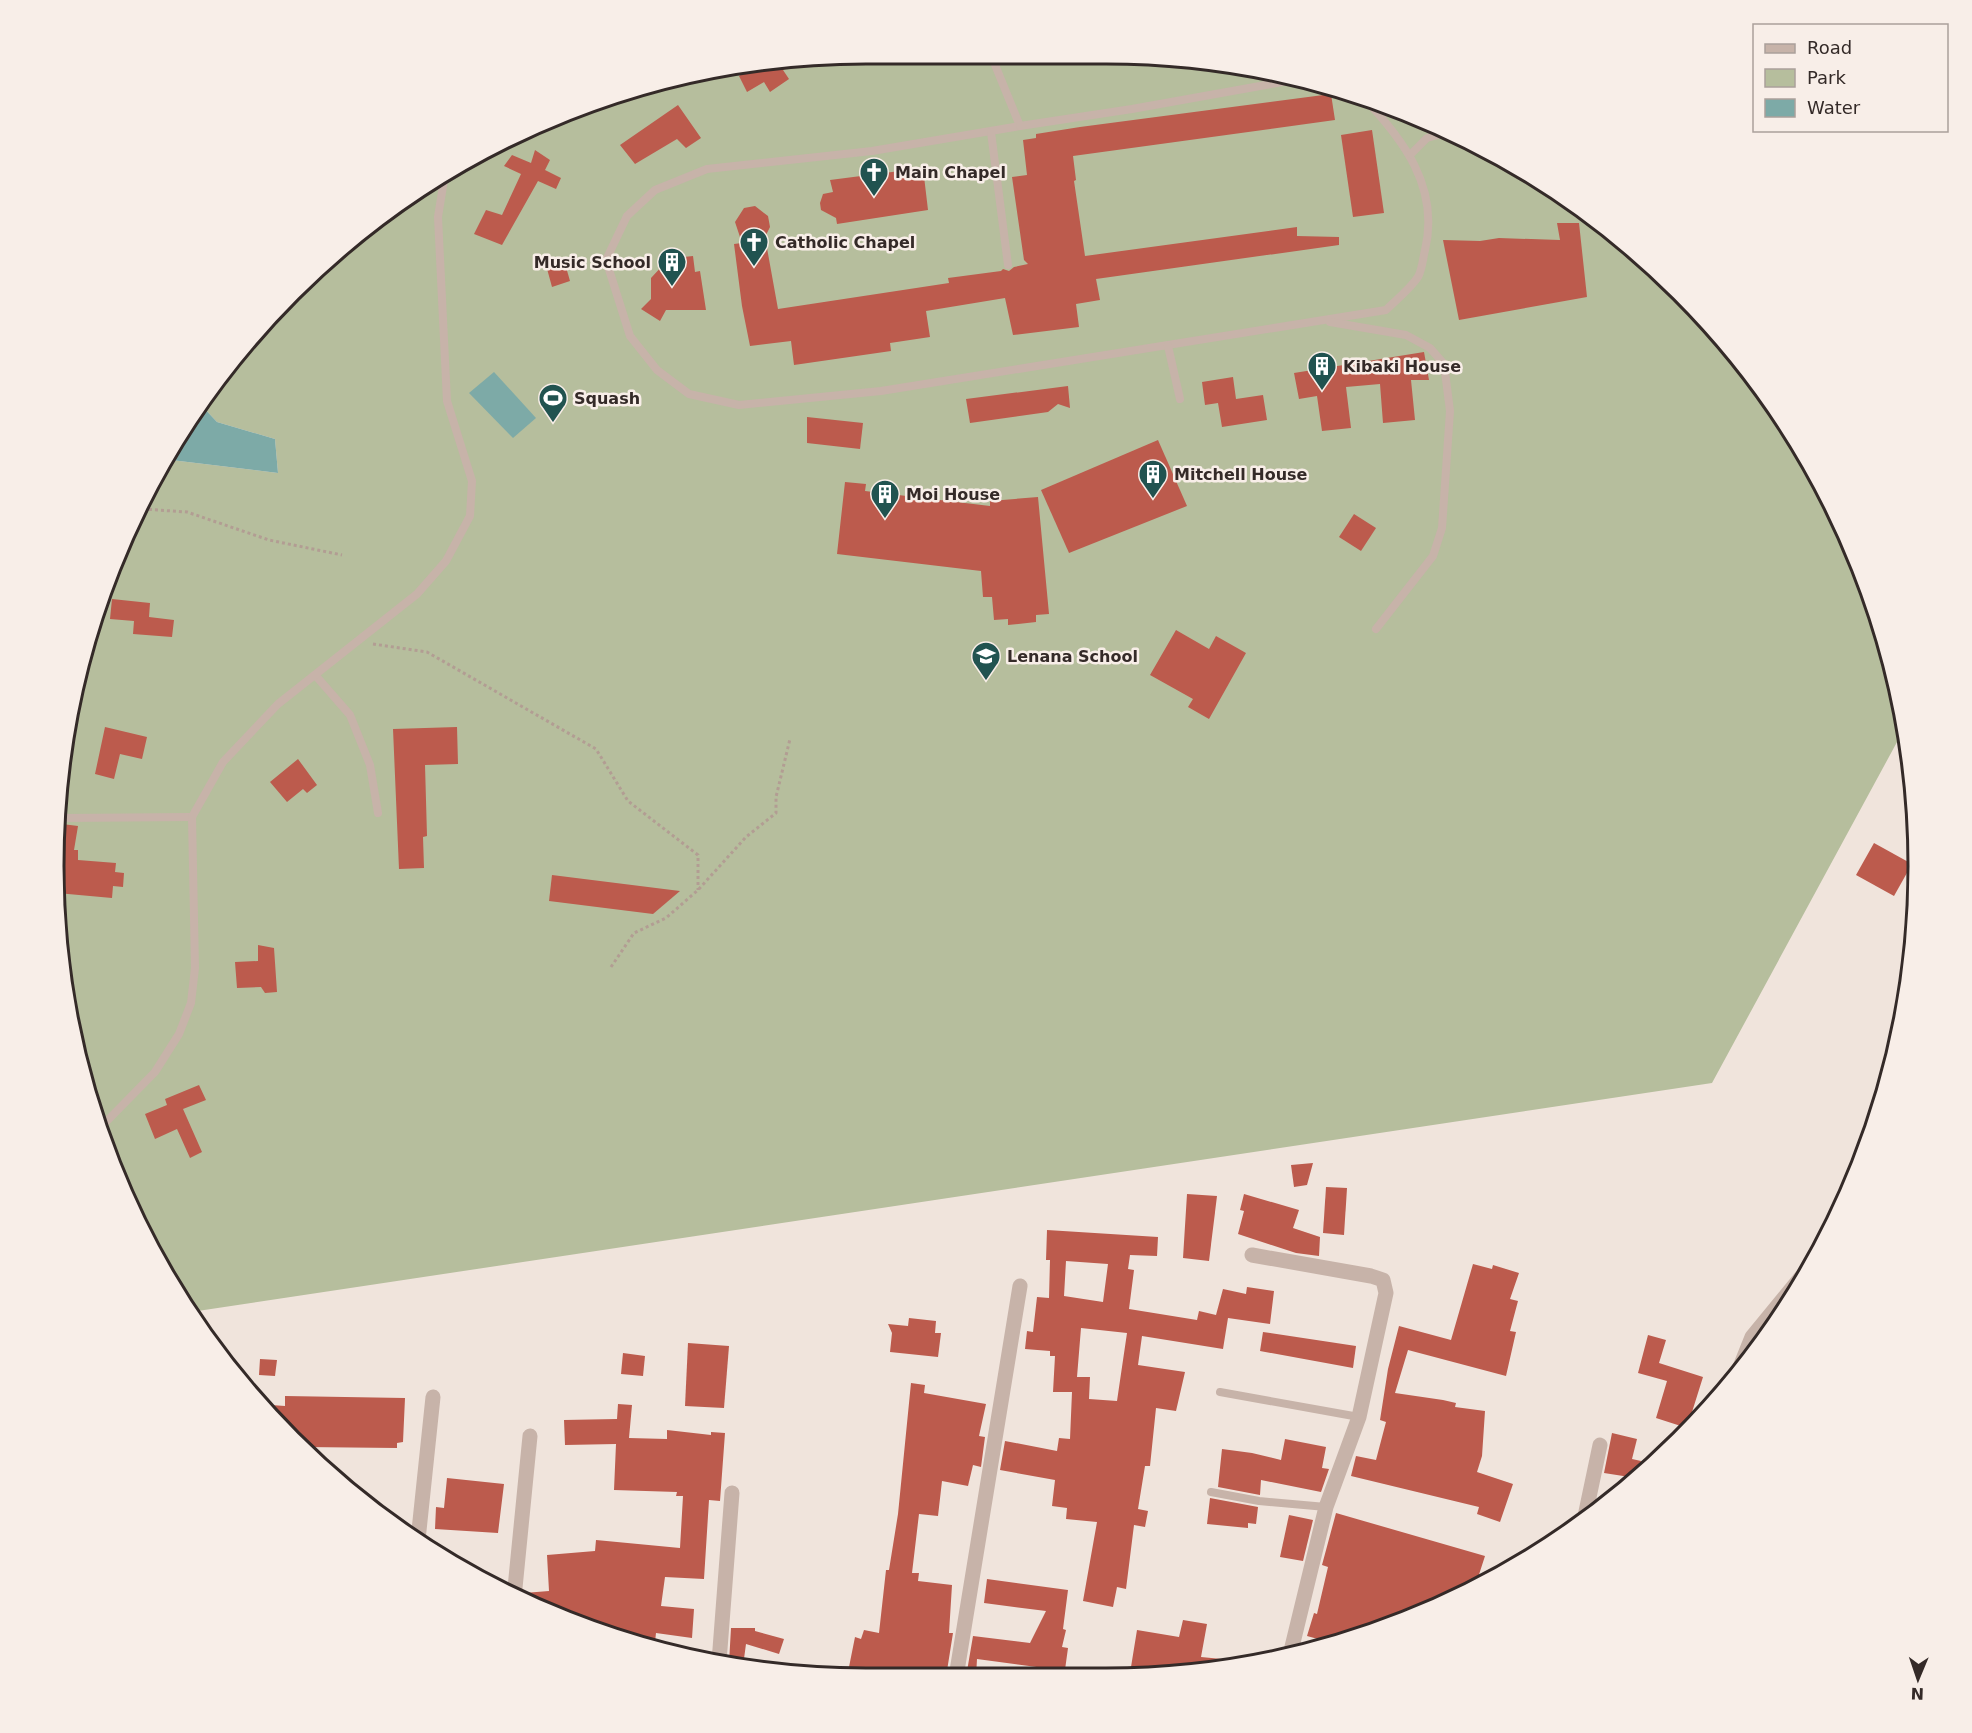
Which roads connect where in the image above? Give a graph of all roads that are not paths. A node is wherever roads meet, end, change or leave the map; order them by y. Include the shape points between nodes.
1 (996, 64) edge
2 (1276, 83) edge
3 (1378, 113) edge
4 (1020, 126) junction
5 (991, 132) junction
6 (1435, 136) edge
7 (1411, 154) junction
8 (443, 186) edge
9 (1008, 265) dead end
10 (1321, 321) junction
11 (1168, 346) junction
12 (1180, 399) dead end
13 (1376, 629) dead end
14 (316, 676) junction
15 (378, 813) dead end
16 (192, 817) junction
17 (66, 818) edge
18 (106, 1122) edge
19 (1252, 1255) dead end
20 (1020, 1286) dead end
21 (1769, 1316) edge
22 (1749, 1346) edge
23 (1220, 1392) dead end
24 (433, 1397) dead end
25 (1359, 1417) junction
26 (531, 1436) dead end
27 (1600, 1445) dead end
28 (1211, 1492) dead end
29 (732, 1493) dead end
30 (1326, 1507) junction
31 (1587, 1508) edge
32 (419, 1532) edge
33 (515, 1587) edge
34 (1292, 1646) edge
35 (720, 1655) edge
36 (957, 1668) edge

1 - 4 lane
2 - 4 lane
3 - 7 lane
4 - 5 lane
5 - 9 lane
5 - 11 lane via 872,151 707,169 655,190 627,216 606,260 630,336 657,370 689,394 739,405 881,392
6 - 7 lane
7 - 10 lane via 1422,183 1430,229 1419,276 1386,310
8 - 14 lane via 438,217 447,401 472,481 470,516 446,561 417,594
10 - 11 lane
10 - 13 lane via 1406,335 1430,348 1444,364 1450,411 1442,528 1433,556
11 - 12 lane
14 - 15 lane via 350,715 370,765
14 - 16 lane via 278,704 223,762
16 - 17 lane
16 - 18 lane via 195,968 192,1004 155,1072
19 - 25 street via 1383,1280 1386,1293
20 - 36 street
21 - 22 street
23 - 25 lane
24 - 32 street
25 - 30 street
26 - 33 street
27 - 31 street
28 - 30 lane
29 - 35 street
30 - 34 street

